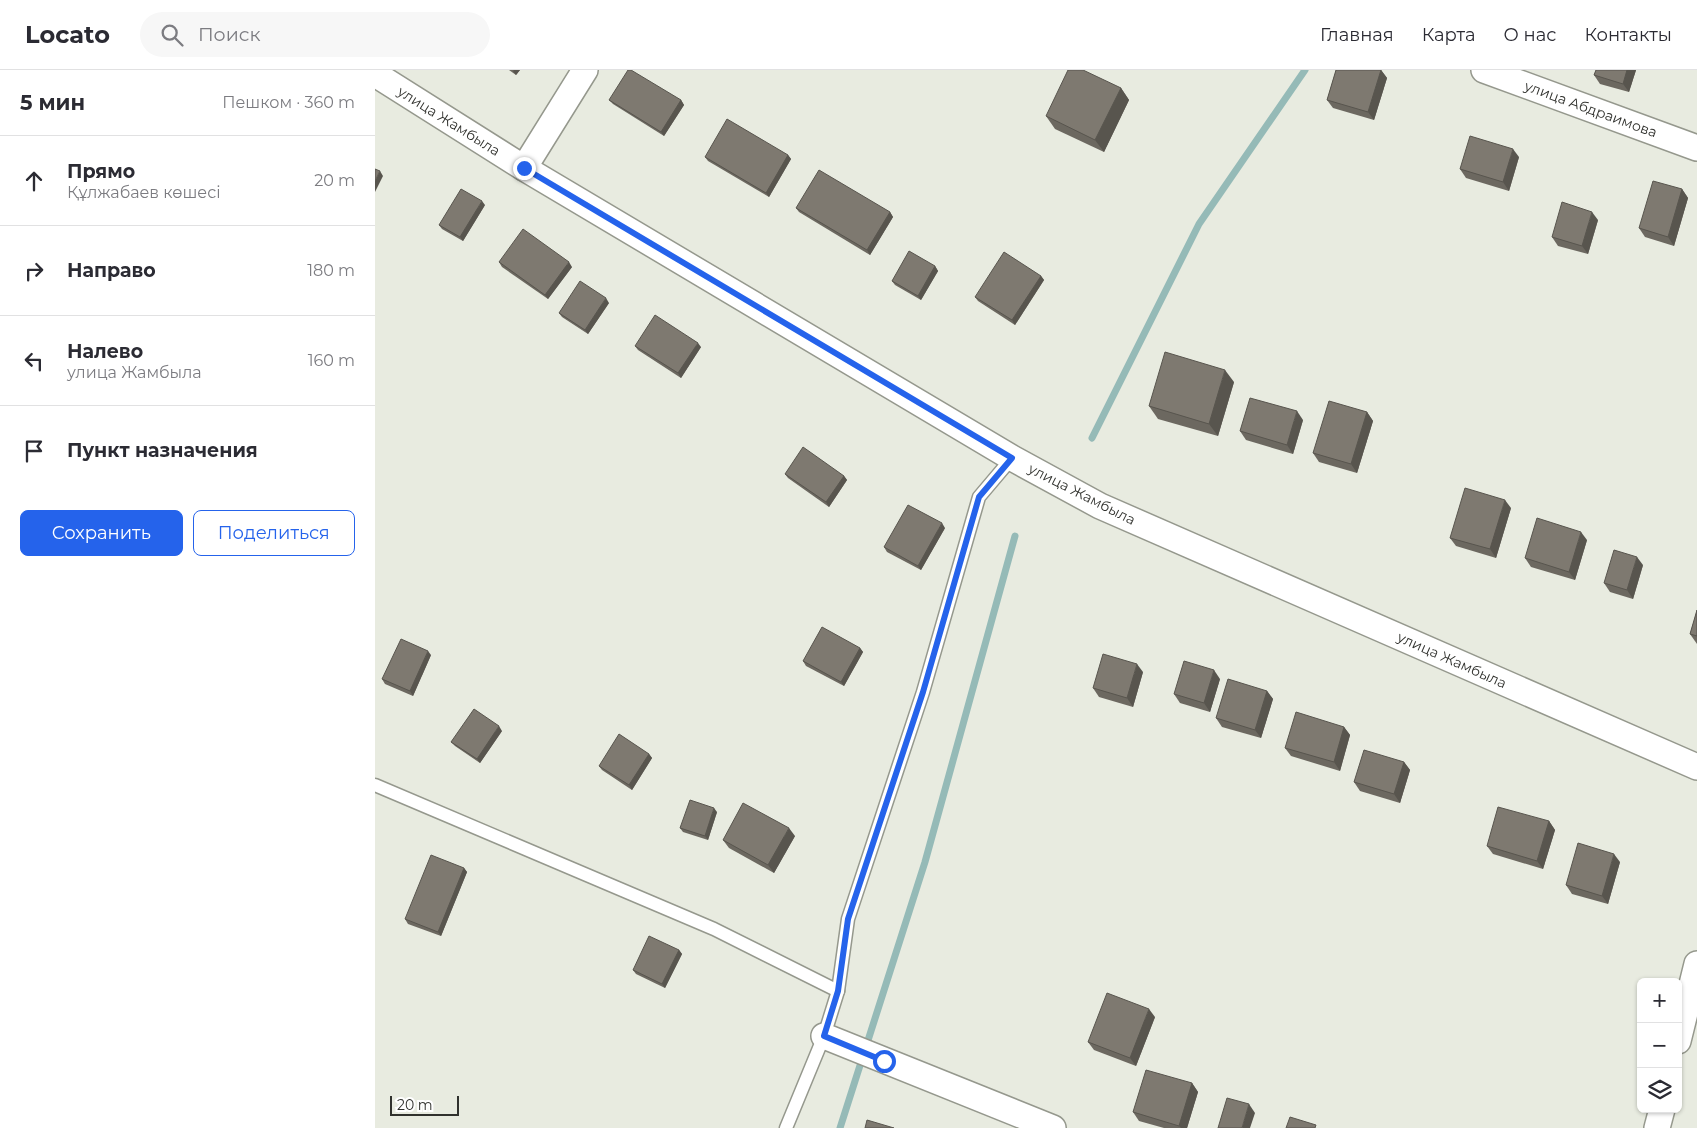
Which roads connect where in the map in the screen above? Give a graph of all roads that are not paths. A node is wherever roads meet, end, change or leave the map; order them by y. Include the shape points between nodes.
1 (585, 70) edge
2 (1484, 70) edge
3 (375, 74) edge
4 (1697, 148) edge
5 (524, 168) junction
6 (1012, 458) junction
7 (1697, 767) edge
8 (375, 785) edge
9 (1697, 964) edge
10 (838, 991) junction
11 (1682, 1026) edge
12 (829, 1039) junction
13 (1661, 1113) edge
14 (786, 1128) edge
15 (1053, 1128) edge
16 (1657, 1128) edge

1 - 5 street
2 - 4 street, улица Абдраимова
3 - 5 street, улица Жамбыла
5 - 6 street, улица Жамбыла
6 - 7 street, улица Жамбыла via 1100,506
6 - 10 lane via 979,497 923,692 848,919
8 - 10 lane via 714,929
9 - 11 street
10 - 12 lane
12 - 14 lane
12 - 15 street
13 - 16 street

